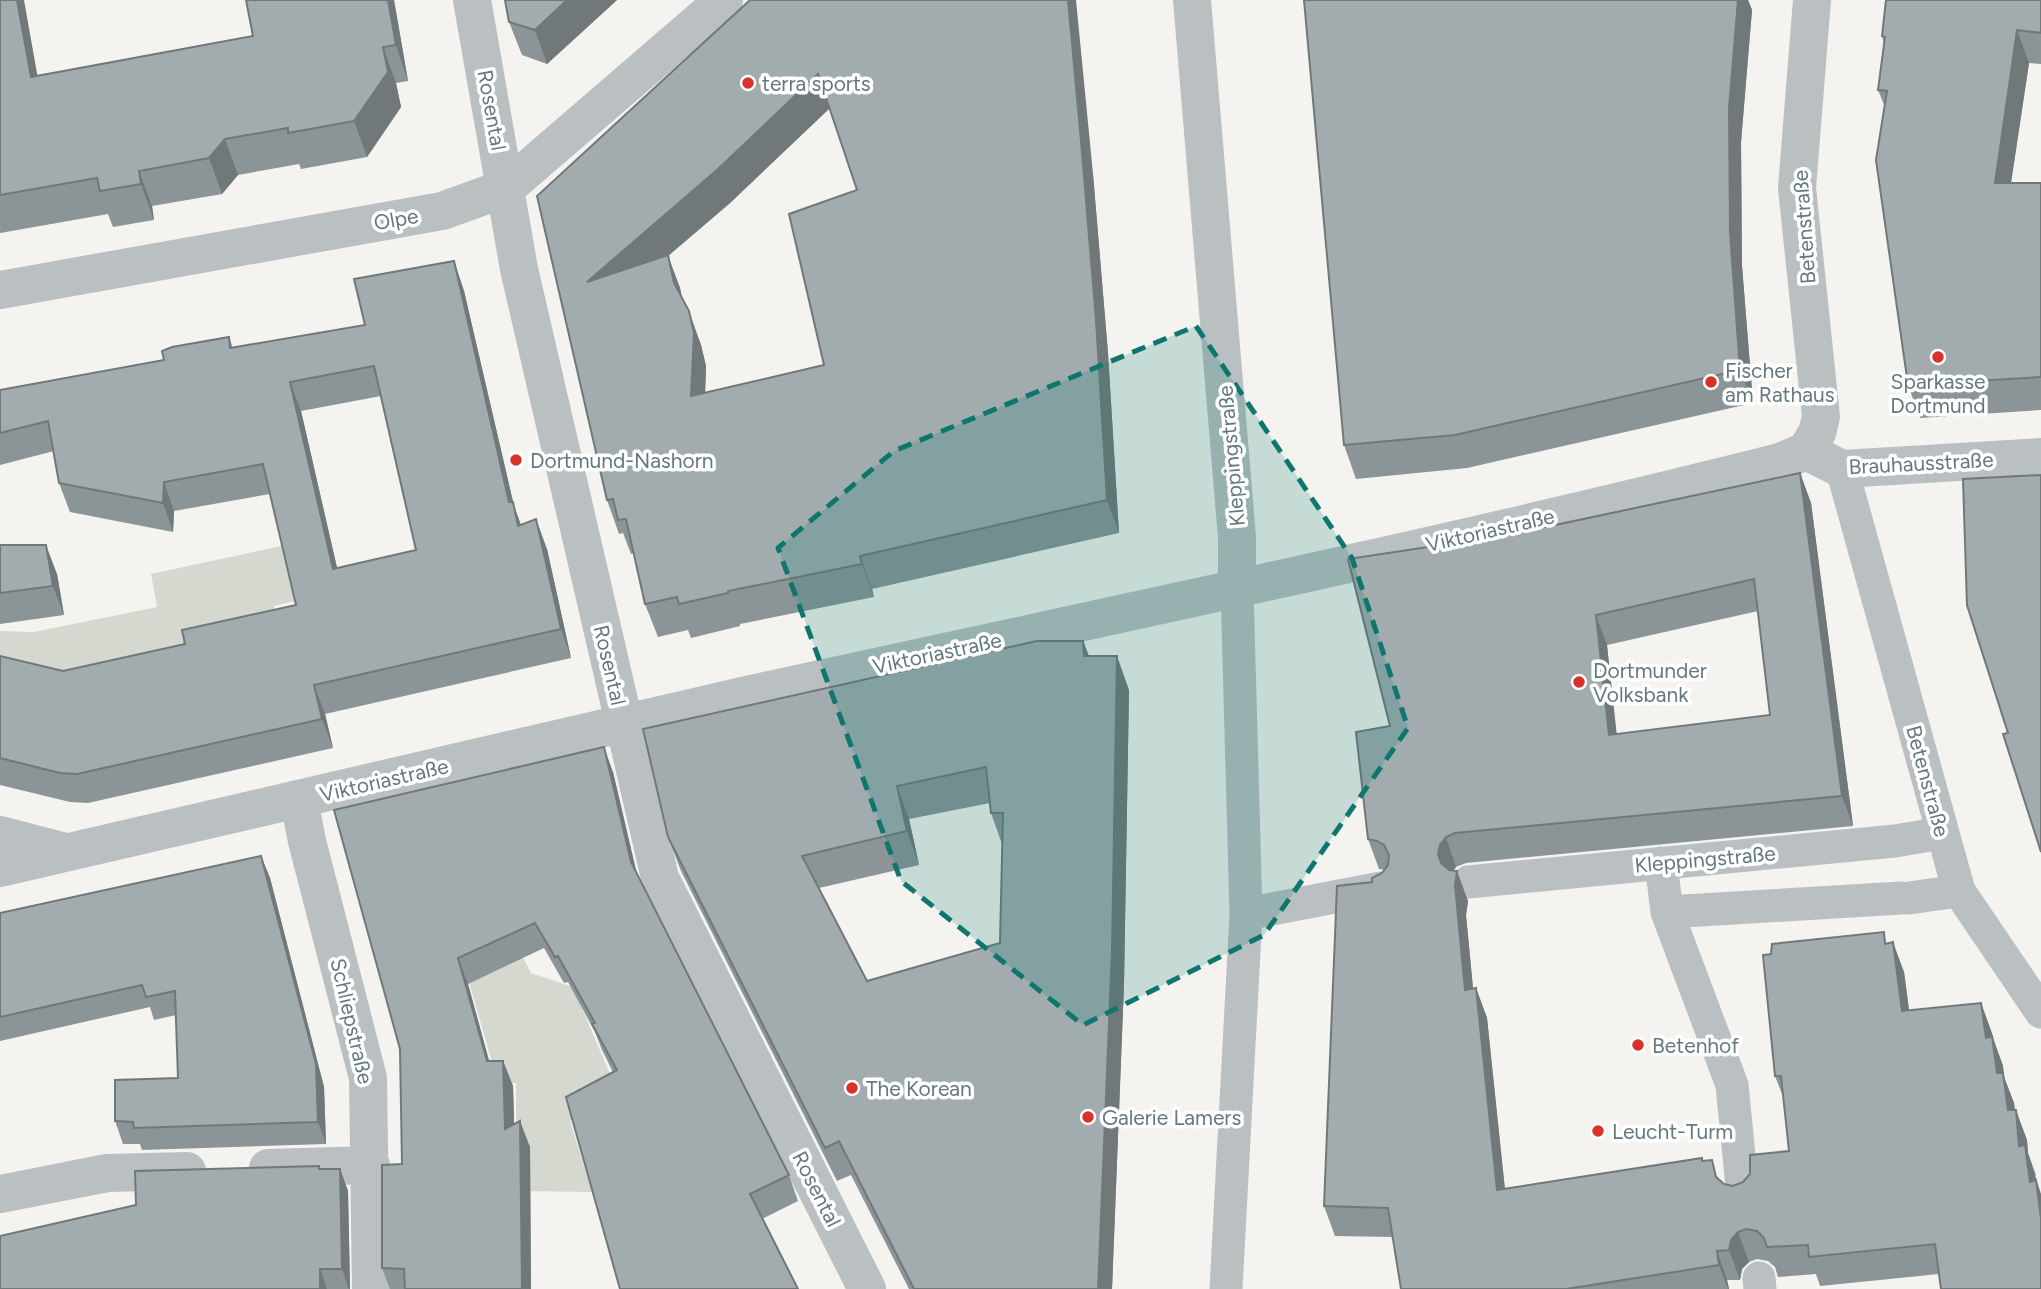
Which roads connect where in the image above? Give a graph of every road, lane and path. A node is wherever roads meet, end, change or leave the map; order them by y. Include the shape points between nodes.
1 (472, 0) edge
2 (724, 0) edge
3 (1192, 0) edge
4 (1812, 0) edge
5 (506, 188) junction
6 (0, 290) edge
7 (1806, 451) junction
8 (2041, 457) edge
9 (1842, 469) junction
10 (1237, 588) junction
11 (623, 722) junction
12 (299, 800) junction
13 (1942, 833) junction
14 (0, 835) edge
15 (66, 853) junction
16 (1661, 863) junction
17 (0, 868) edge
18 (1770, 876) junction
19 (1468, 882) dead end
20 (1381, 888) edge
21 (1959, 891) junction
22 (1667, 912) junction
23 (1246, 914) junction
24 (2041, 1012) edge
25 (371, 1165) junction
26 (0, 1194) edge
27 (1743, 1196) edge
28 (371, 1289) edge
29 (867, 1289) edge
30 (1226, 1289) edge

1 - 5 street, Rosental
2 - 5 street, Olpe
3 - 10 street, Kleppingstraße via 1237,537
4 - 7 street, Betenstraße via 1797,188 1821,417
5 - 6 street, Olpe via 442,211
5 - 11 street, Rosental via 519,269
7 - 9 street, Brauhausstraße
7 - 10 street, Viktoriastraße via 1748,471
8 - 9 street, Brauhausstraße
9 - 13 street, Betenstraße
10 - 11 street, Viktoriastraße
10 - 23 street, Kleppingstraße
11 - 12 street, Viktoriastraße
11 - 29 street, Rosental via 660,877
12 - 15 street, Viktoriastraße
12 - 25 street, Schliepstraße via 368,1078
13 - 18 street, Kleppingstraße via 1895,841
13 - 21 street, Betenstraße
14 - 15 street, Viktoriastraße
15 - 17 street, Viktoriastraße
16 - 18 street, Kleppingstraße
16 - 19 street, Kleppingstraße
16 - 22 street
18 - 21 street via 1905,898
18 - 22 street
20 - 23 street
21 - 24 street, Betenstraße
22 - 27 street via 1732,1086
23 - 30 street, Kleppingstraße
25 - 26 street via 107,1173
25 - 28 street, Schliepstraße

